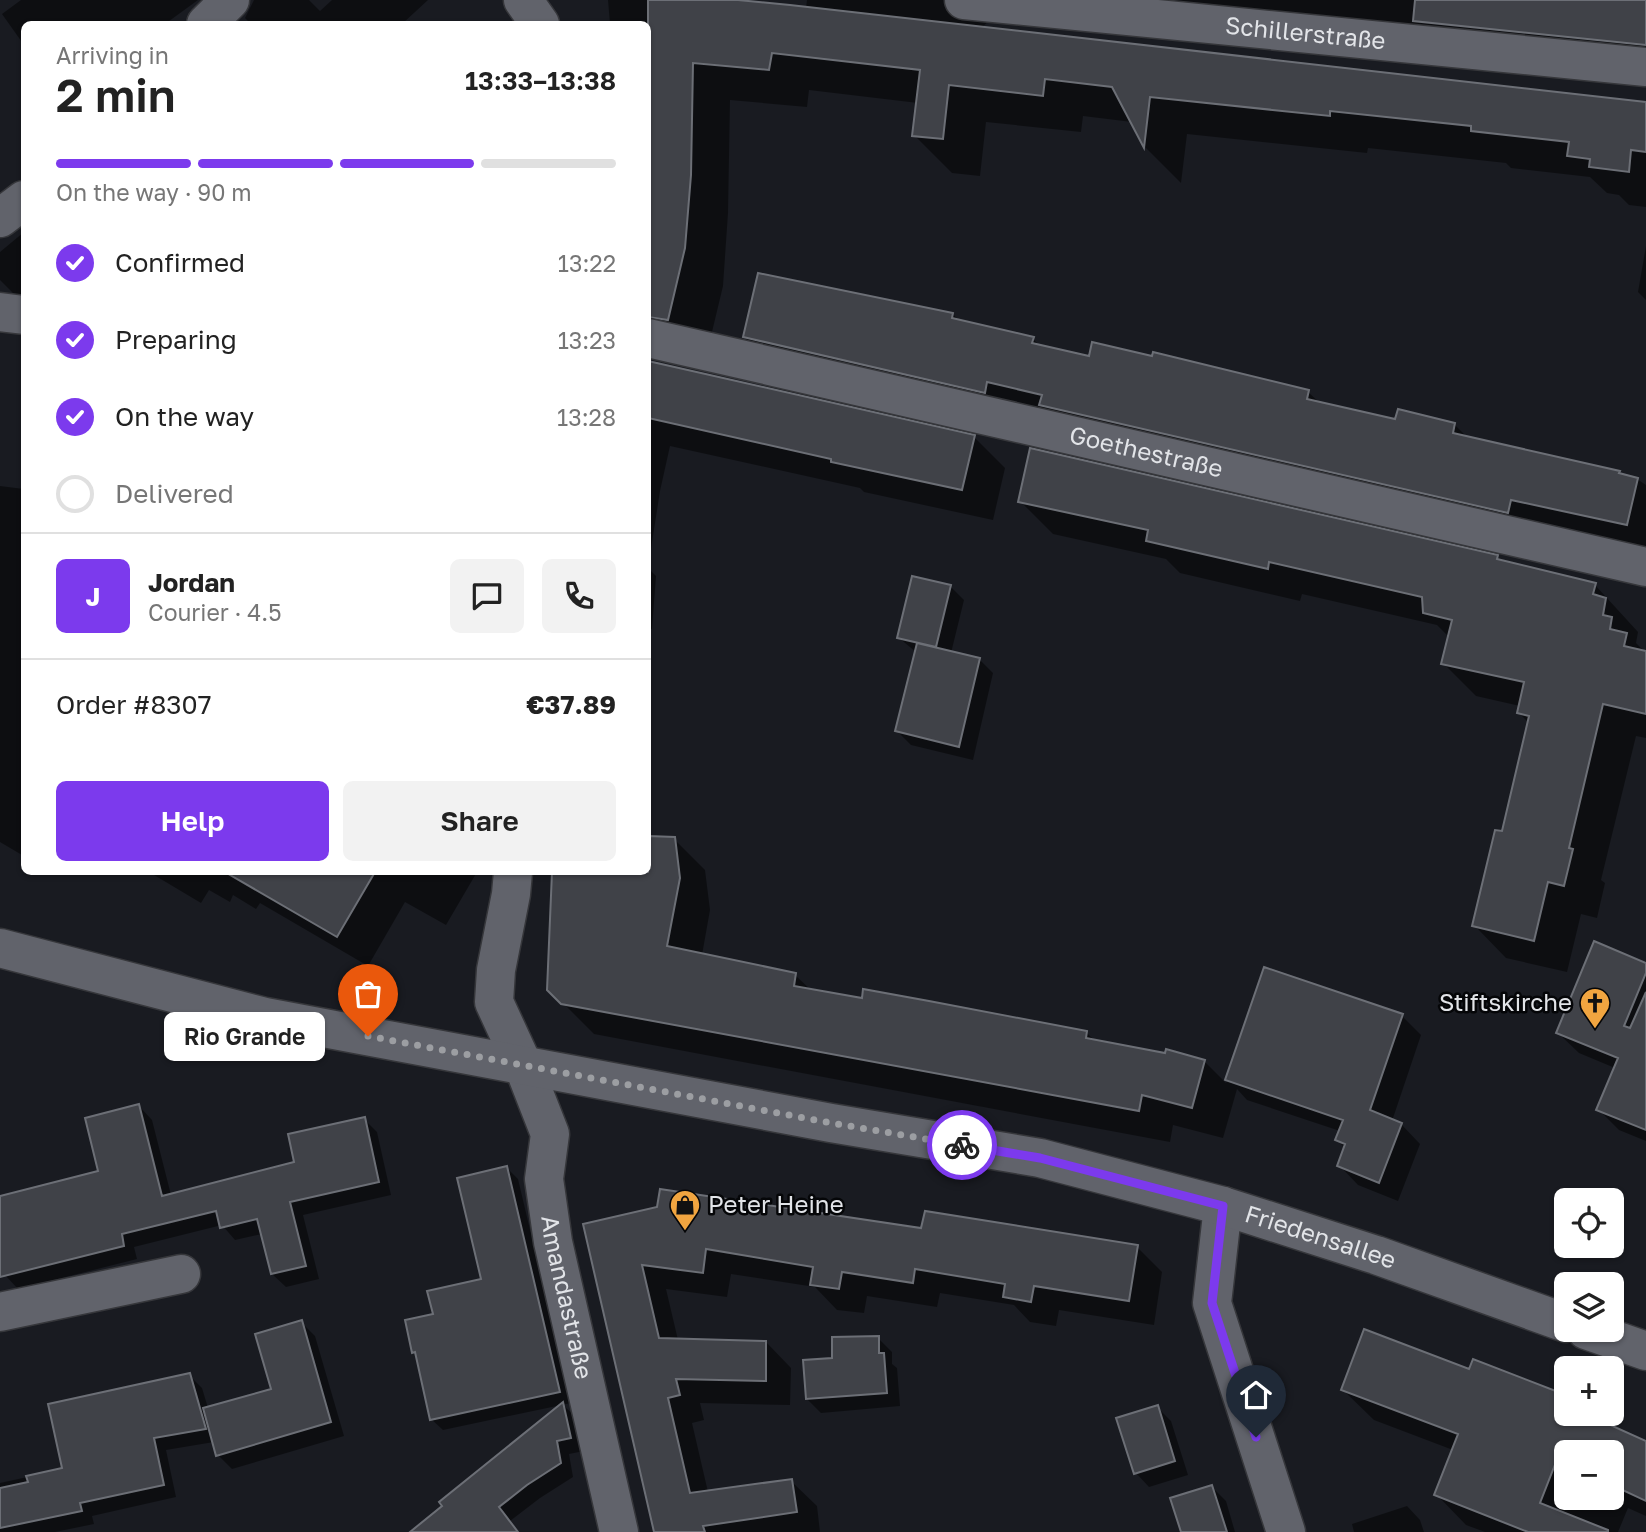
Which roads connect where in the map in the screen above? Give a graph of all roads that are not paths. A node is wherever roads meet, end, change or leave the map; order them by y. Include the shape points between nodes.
1 (230, 0) edge
2 (964, 0) edge
3 (209, 21) edge
4 (1646, 67) edge
5 (21, 202) edge
6 (0, 218) edge
7 (0, 312) edge
8 (21, 315) edge
9 (651, 339) edge
10 (1646, 567) edge
11 (513, 875) edge
12 (0, 948) edge
13 (523, 1065) junction
14 (1223, 1206) junction
15 (181, 1274) dead end
16 (0, 1312) edge
17 (1554, 1319) edge
18 (1620, 1342) edge
19 (1646, 1351) edge
20 (619, 1532) edge
21 (1286, 1532) edge

1 - 3 street
2 - 4 street, Schillerstraße
5 - 6 street
7 - 8 street
9 - 10 street, Goethestraße
11 - 13 street, Amandastraße via 494,1002
12 - 13 street, Friedensallee via 265,1017
13 - 14 street, Friedensallee via 1040,1158
13 - 20 street, Amandastraße via 550,1133 544,1179 553,1242
14 - 17 street, Friedensallee
14 - 21 street via 1212,1303
15 - 16 street
18 - 19 street

